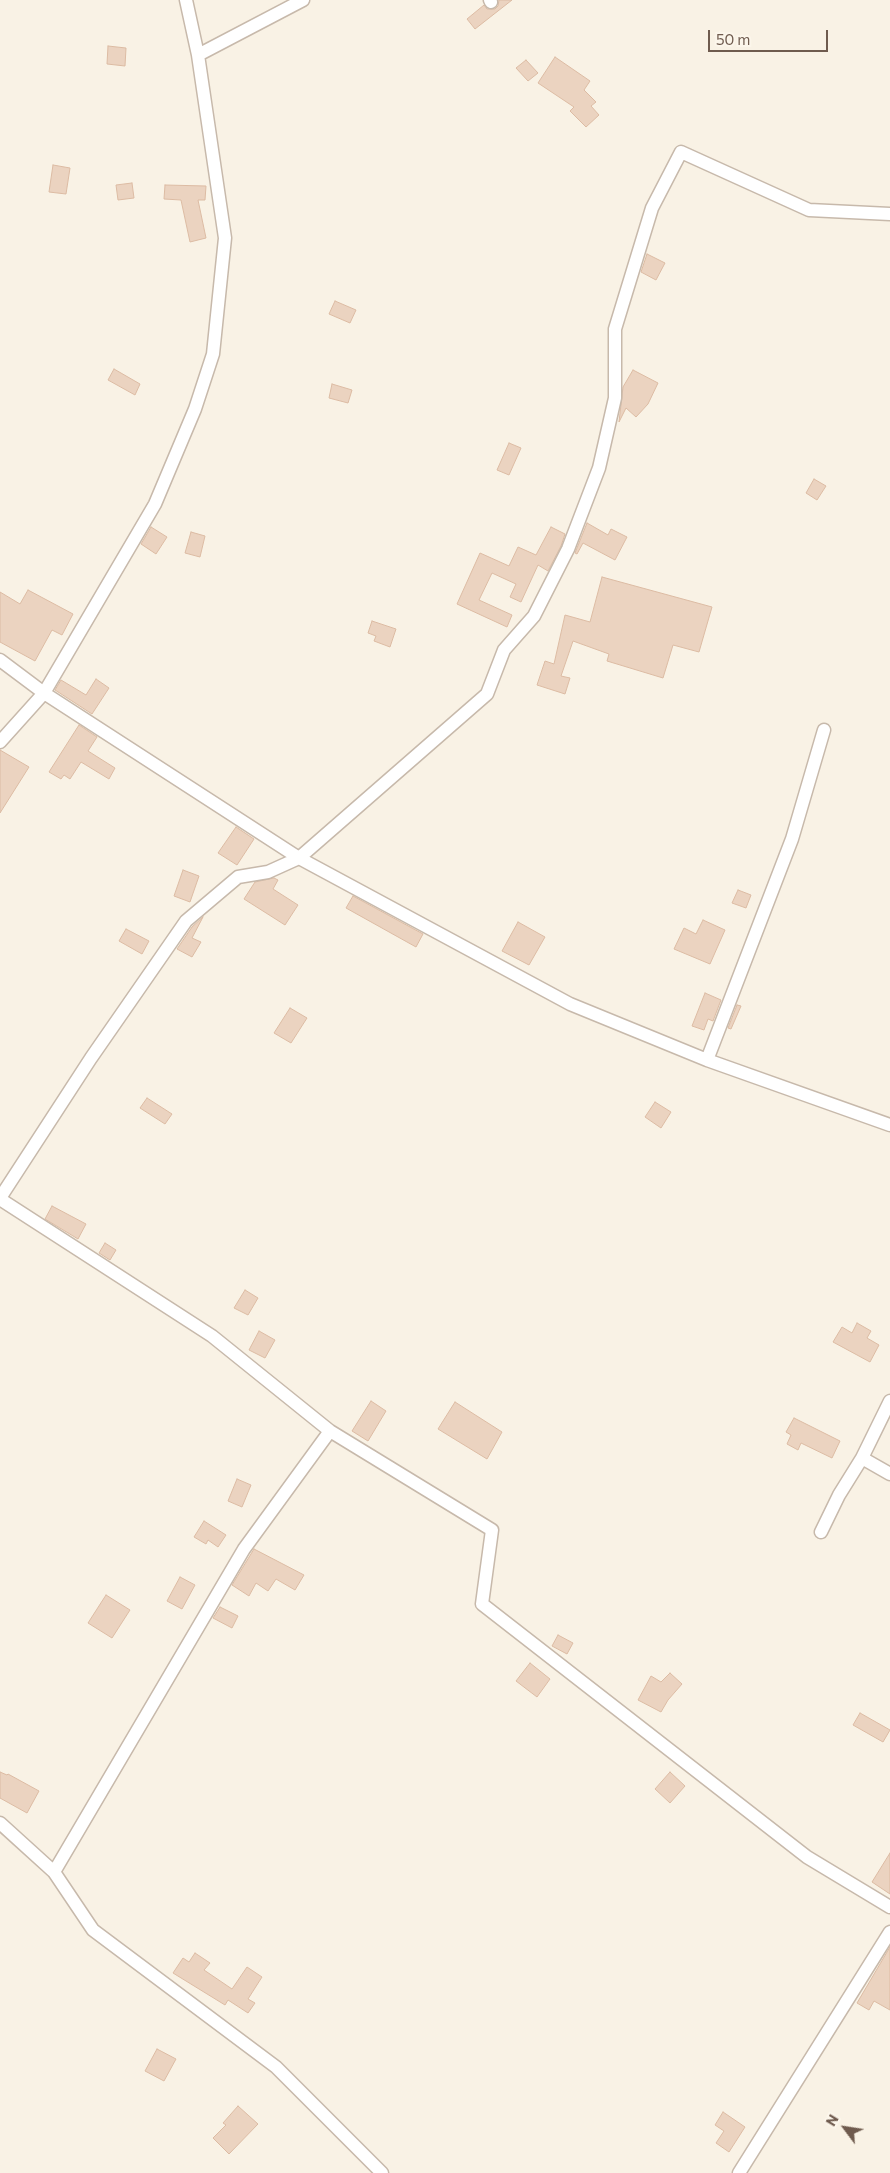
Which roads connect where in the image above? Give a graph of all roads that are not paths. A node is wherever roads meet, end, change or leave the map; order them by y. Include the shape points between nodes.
1 (186, 0) edge
2 (303, 0) edge
3 (198, 55) junction
4 (890, 214) edge
5 (0, 660) edge
6 (44, 693) junction
7 (824, 730) dead end
8 (0, 742) edge
9 (299, 858) junction
10 (707, 1060) junction
11 (890, 1126) edge
12 (0, 1198) edge
13 (890, 1400) edge
14 (330, 1431) junction
15 (862, 1458) junction
16 (890, 1474) edge
17 (821, 1532) dead end
18 (0, 1823) edge
19 (54, 1872) junction
20 (890, 1907) edge
21 (890, 1932) edge
22 (382, 2173) edge
23 (739, 2173) edge

1 - 3 street
2 - 3 street
3 - 6 street via 225,238 213,354 155,504
4 - 9 street via 809,210 681,152 652,208 615,329 615,398 599,468 568,549 534,616 504,650 487,694
5 - 6 street
6 - 8 street
6 - 9 street
7 - 10 street via 792,838
9 - 10 street via 570,1004
9 - 12 street via 268,872 238,877 186,921
10 - 11 street
12 - 14 street via 212,1336
13 - 15 street
14 - 19 street via 244,1549
14 - 20 street via 492,1530 482,1604 807,1857
15 - 16 street
15 - 17 street via 839,1494
18 - 19 street
19 - 22 street via 93,1930 276,2067
21 - 23 street

